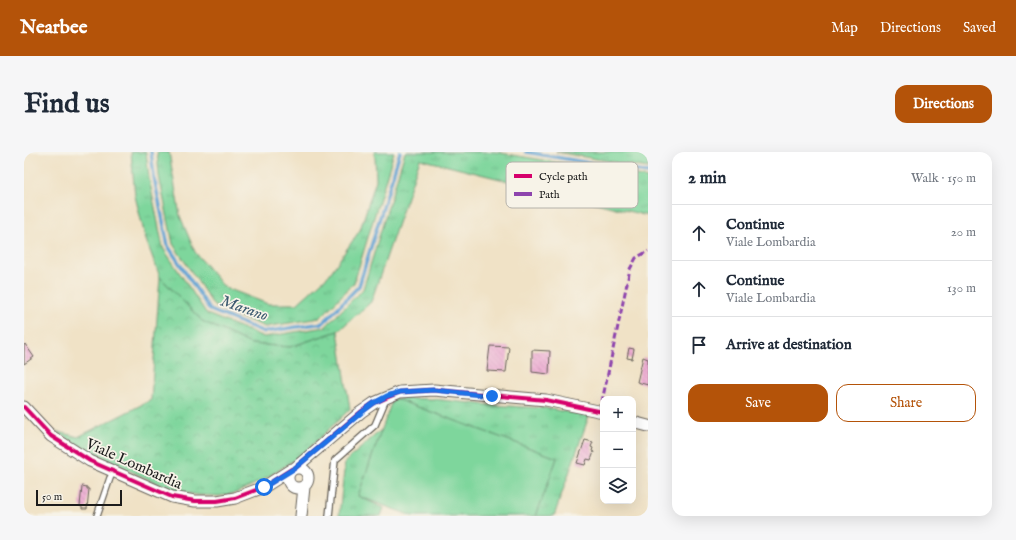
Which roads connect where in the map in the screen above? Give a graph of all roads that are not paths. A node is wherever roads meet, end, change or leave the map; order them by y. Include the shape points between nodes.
1 (387, 396) junction
2 (24, 407) edge
3 (600, 411) edge
4 (636, 423) edge
5 (648, 426) edge
6 (313, 453) junction
7 (293, 469) junction
8 (114, 471) junction
9 (306, 472) junction
10 (296, 486) junction
11 (264, 487) junction
12 (97, 516) edge
13 (301, 516) edge
14 (329, 516) edge

1 - 3 street, Viale Lombardia via 400,392 434,390 546,400
1 - 6 street, Viale Lombardia via 362,412
1 - 14 lane via 376,425 335,460
2 - 8 street, Viale Lombardia via 51,436 90,460
4 - 5 street
6 - 7 street, Viale Lombardia
6 - 9 street, Viale Lombardia
7 - 9 street via 303,469
7 - 10 street via 287,476
7 - 11 street, Viale Lombardia
8 - 11 street, Viale Lombardia via 172,497 195,501 235,498
8 - 12 lane
9 - 10 street via 308,480
10 - 11 street, Viale Lombardia
10 - 13 street via 302,501

